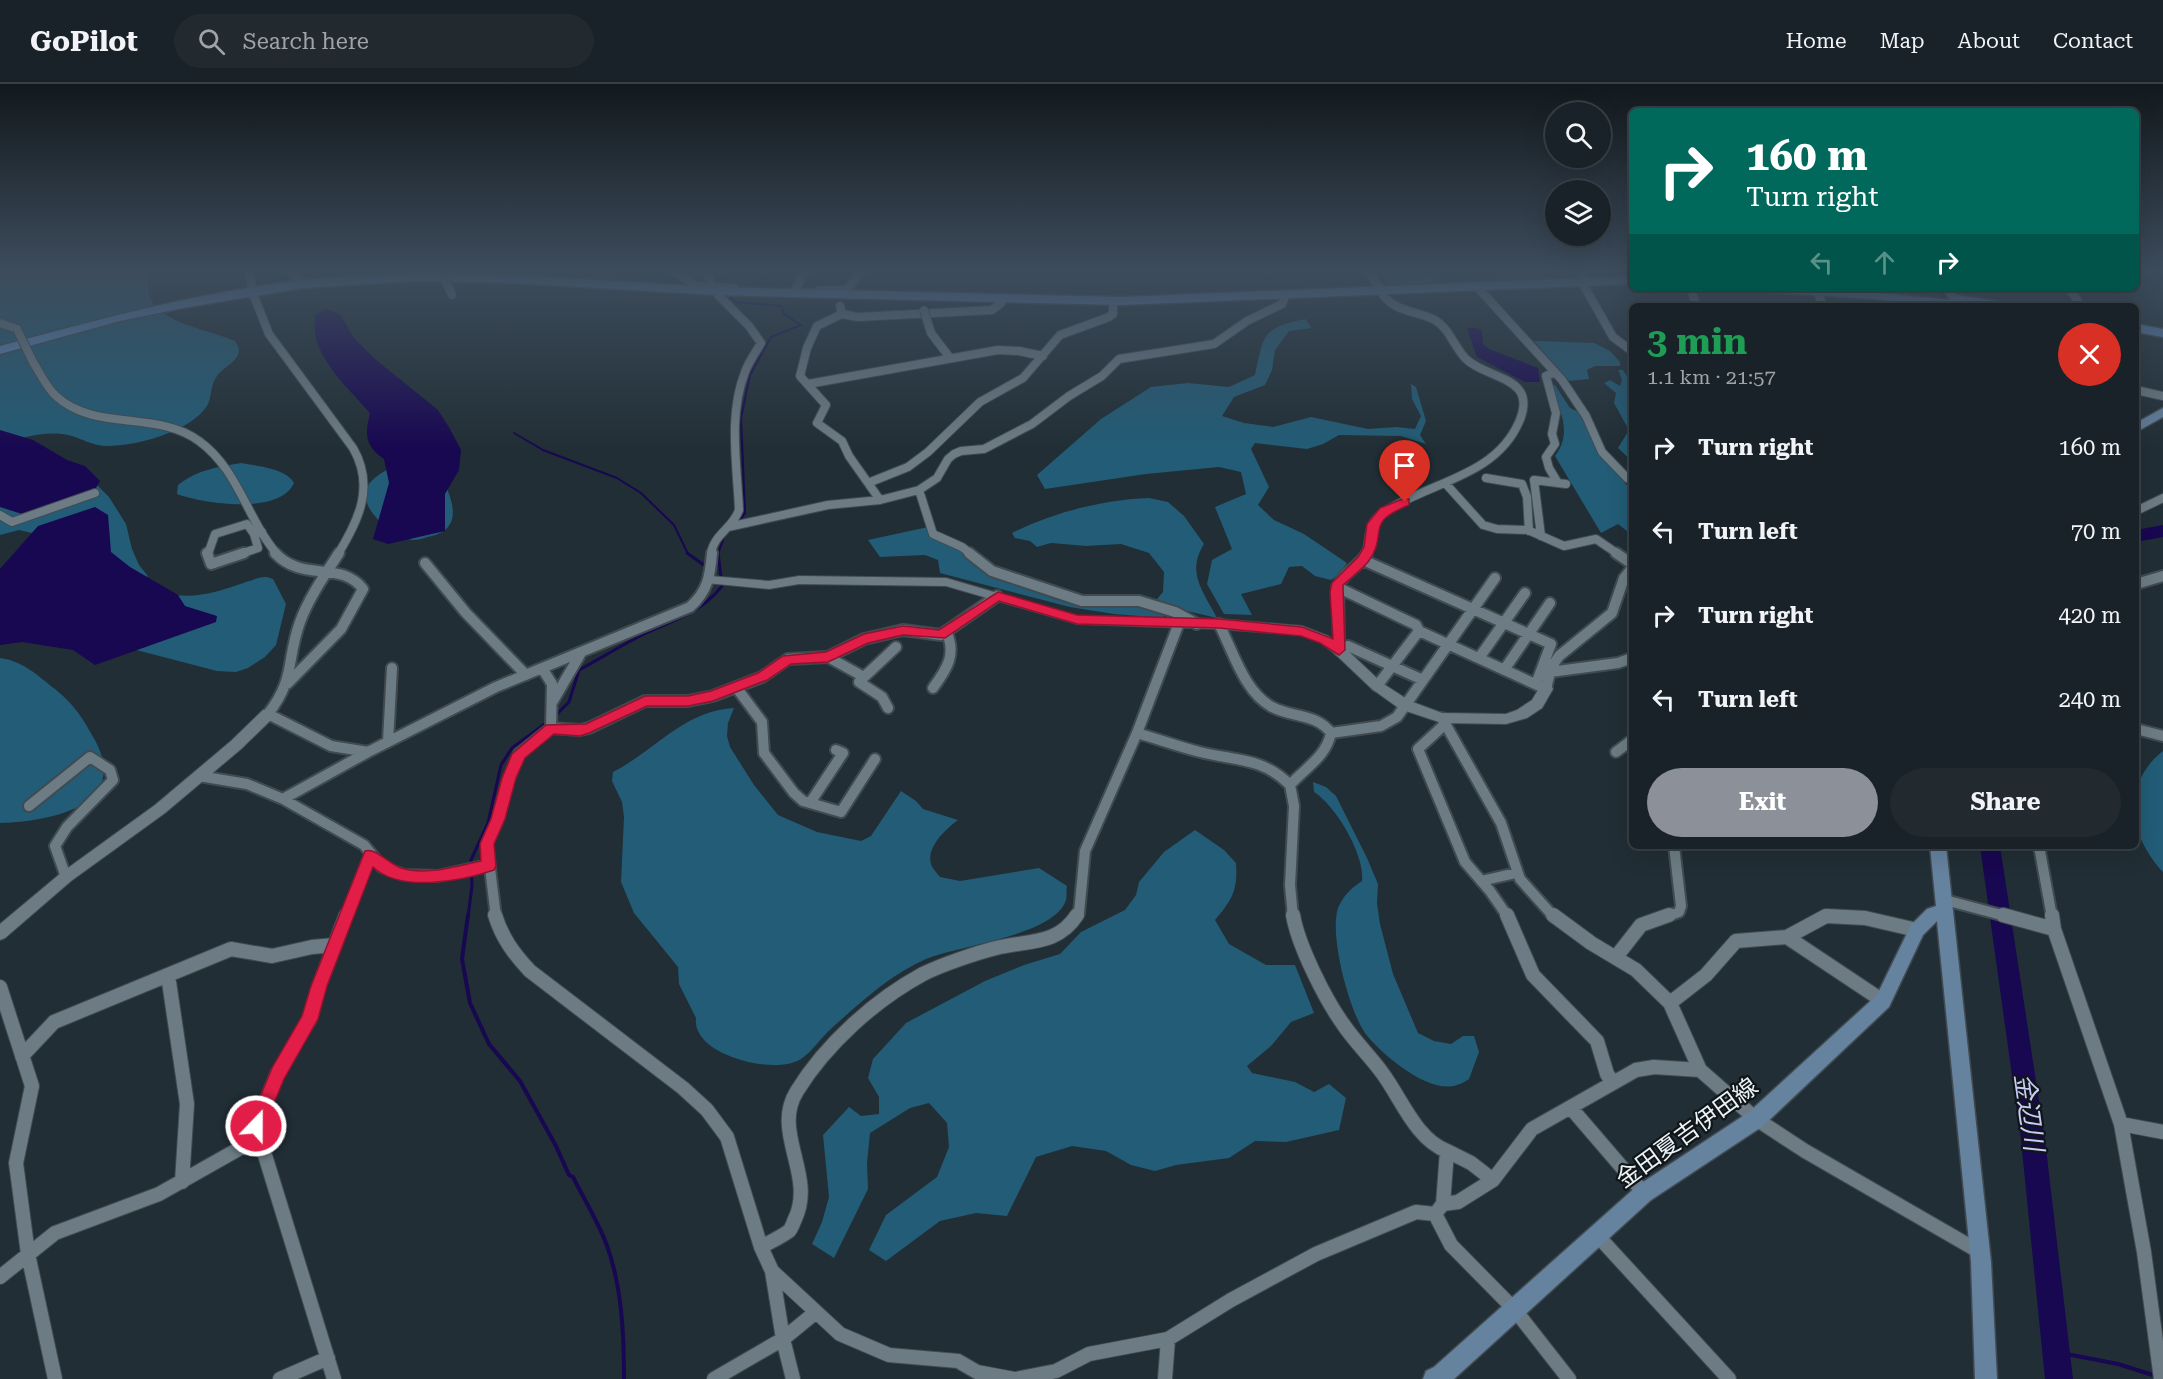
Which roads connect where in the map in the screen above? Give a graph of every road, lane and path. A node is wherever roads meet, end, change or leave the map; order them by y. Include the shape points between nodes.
1 (16, 329) edge
2 (78, 329) edge
3 (267, 329) edge
4 (752, 329) edge
5 (815, 329) edge
6 (930, 329) edge
7 (1075, 329) edge
8 (1235, 329) edge
9 (1447, 329) edge
10 (1517, 329) edge
11 (1609, 329) edge
12 (2144, 329) edge
13 (2163, 333) edge
14 (2139, 334) edge
15 (2163, 338) edge
16 (1629, 349) edge
17 (0, 352) edge
18 (1043, 356) junction
19 (950, 358) junction
20 (1556, 372) junction
21 (808, 384) junction
22 (2139, 391) edge
23 (2163, 396) edge
24 (2163, 412) edge
25 (2139, 426) edge
26 (1486, 478) dead end
27 (1629, 479) edge
28 (868, 483) junction
29 (1446, 484) junction
30 (919, 490) junction
31 (95, 493) dead end
32 (2163, 498) edge
33 (880, 500) junction
34 (2139, 510) edge
35 (0, 515) edge
36 (727, 527) junction
37 (1529, 531) junction
38 (258, 533) junction
39 (1541, 536) junction
40 (1363, 560) junction
41 (425, 562) dead end
42 (1629, 562) edge
43 (1629, 570) edge
44 (325, 573) junction
45 (2163, 576) edge
46 (1496, 578) dead end
47 (718, 581) junction
48 (2139, 583) edge
49 (1337, 587) junction
50 (1524, 593) dead end
51 (998, 596) junction
52 (1550, 603) dead end
53 (1474, 608) junction
54 (1503, 622) junction
55 (1179, 623) junction
56 (1197, 624) junction
57 (1219, 624) junction
58 (946, 631) junction
59 (1419, 631) junction
60 (1530, 634) junction
61 (1449, 645) junction
62 (896, 647) dead end
63 (1343, 648) junction
64 (581, 653) junction
65 (828, 657) junction
66 (1479, 658) junction
67 (1629, 659) edge
68 (1393, 667) junction
69 (393, 668) dead end
70 (542, 668) junction
71 (1504, 670) junction
72 (1550, 672) junction
73 (526, 675) junction
74 (864, 677) junction
75 (1423, 680) junction
76 (287, 684) junction
77 (1377, 686) junction
78 (736, 687) junction
79 (1541, 687) junction
80 (933, 688) dead end
81 (1405, 705) junction
82 (888, 708) dead end
83 (268, 714) junction
84 (551, 718) junction
85 (1443, 722) junction
86 (2139, 730) edge
87 (1137, 733) junction
88 (1331, 733) junction
89 (2163, 736) edge
90 (388, 741) junction
91 (1629, 742) edge
92 (836, 750) dead end
93 (368, 752) junction
94 (1616, 752) dead end
95 (875, 759) dead end
96 (199, 776) junction
97 (1290, 785) junction
98 (282, 800) junction
99 (810, 803) junction
100 (29, 806) dead end
101 (1674, 849) edge
102 (1939, 849) edge
103 (2040, 849) edge
104 (370, 855) junction
105 (484, 866) junction
106 (1516, 873) junction
107 (66, 877) junction
108 (1481, 882) junction
109 (1948, 905) junction
110 (2054, 929) junction
111 (1917, 930) junction
112 (0, 933) edge
113 (1787, 937) junction
114 (335, 945) junction
115 (1616, 957) junction
116 (168, 975) junction
117 (0, 987) edge
118 (1883, 1001) junction
119 (1670, 1003) junction
120 (22, 1056) junction
121 (1700, 1070) junction
122 (1613, 1083) junction
123 (1571, 1108) junction
124 (1756, 1119) junction
125 (2121, 1124) junction
126 (2163, 1132) edge
127 (258, 1138) junction
128 (1447, 1151) junction
129 (1493, 1180) junction
130 (182, 1182) junction
131 (1644, 1193) junction
132 (1439, 1209) junction
133 (1597, 1235) junction
134 (761, 1247) junction
135 (1980, 1252) junction
136 (28, 1254) junction
137 (772, 1271) junction
138 (0, 1277) edge
139 (1515, 1310) junction
140 (816, 1312) junction
141 (783, 1339) junction
142 (1168, 1340) junction
143 (328, 1358) junction
144 (978, 1376) edge
145 (55, 1379) edge
146 (280, 1379) edge
147 (334, 1379) edge
148 (714, 1379) edge
149 (793, 1379) edge
150 (1015, 1379) edge
151 (1165, 1379) edge
152 (1434, 1379) edge
153 (1569, 1379) edge
154 (1729, 1379) edge
155 (1986, 1379) edge
156 (2161, 1379) edge

1 - 38 street, bridge via 56,396 68,405 106,418 159,423 190,434 210,450 235,482
2 - 17 main road
3 - 44 street via 353,448 366,482 352,529
4 - 36 street via 761,343 746,371 738,400 739,510
5 - 21 street via 800,376
6 - 19 street
7 - 18 street via 1060,335
8 - 30 street via 1214,344 1119,359 1102,376 1016,433 984,449 954,454 937,478
9 - 29 street via 1471,364 1517,387 1525,400 1507,444 1486,463
10 - 20 street
11 - 16 street
12 - 13 main road
14 - 15 main road
18 - 19 street via 1005,348
18 - 28 street via 1023,378 988,396 908,467
19 - 21 street
20 - 27 street via 1586,416 1602,452
20 - 39 street via 1546,375 1557,419 1552,434 1556,444 1546,457 1549,468 1562,484 1534,480
21 - 28 street via 826,405 817,423 842,441
22 - 23 street
24 - 25 main road
26 - 37 street via 1522,484 1527,497
28 - 33 street
29 - 37 street via 1484,525 1499,531
29 - 40 street via 1384,511 1373,524 1370,547
30 - 33 street
30 - 56 street via 933,534 962,547 992,571 1082,601 1139,601 1175,612
31 - 35 street via 12,522
32 - 34 street
33 - 36 street via 828,506
36 - 47 street via 712,544
37 - 39 street
38 - 38 street via 247,524 215,534 207,552 211,564 258,548
38 - 44 street via 301,572
39 - 42 street via 1565,547 1596,539
40 - 49 street
40 - 53 street
41 - 73 street via 466,613
43 - 72 street via 1618,605 1554,662
44 - 76 street via 298,626
44 - 76 street via 350,575 360,583 363,589 359,602 331,642
45 - 48 street
46 - 53 street
47 - 51 street via 769,585 799,580 919,580 946,582
47 - 64 street via 690,607
49 - 59 street via 1416,625
49 - 63 street
50 - 54 street
51 - 55 street via 1077,620
51 - 58 street
52 - 60 street
53 - 54 street
53 - 61 street
54 - 60 street
54 - 66 street
55 - 56 street
55 - 87 street
56 - 57 street
57 - 63 street via 1302,631
57 - 88 street via 1259,698 1273,708 1320,722
58 - 65 street via 933,635 903,630 864,639
58 - 80 street via 952,640 952,663
59 - 61 street
59 - 68 street
60 - 71 street
60 - 79 street via 1551,644
61 - 66 street
61 - 75 street
62 - 74 street
63 - 68 street
63 - 77 street
64 - 70 street
64 - 84 street via 566,676
65 - 74 street
65 - 78 street via 788,659
66 - 71 street
67 - 72 street
68 - 75 street
68 - 77 street
69 - 90 street
70 - 73 street
70 - 84 street via 552,684
71 - 79 street
72 - 79 street
73 - 90 street
74 - 82 street via 860,682 882,697
75 - 81 street
76 - 83 street
77 - 81 street
78 - 84 street via 688,701 645,701 580,730
78 - 99 street via 762,722 764,753 794,793
79 - 85 street via 1537,704 1522,714 1506,719
81 - 85 street
81 - 88 street via 1397,717 1381,726
83 - 93 street via 331,746
83 - 96 street
84 - 105 street via 519,754 487,844
85 - 106 street via 1501,823
85 - 108 street via 1418,748 1465,862
86 - 89 street
87 - 97 street via 1202,752 1256,760 1280,773
87 - 134 street via 1085,851 1079,913 1071,925 1041,942 997,948 924,974 896,990 845,1033 796,1092 788,1119 801,1175 799,1211 790,1230
88 - 97 street via 1329,744
90 - 93 street
91 - 94 street
92 - 99 street via 843,753
93 - 98 street
95 - 99 street via 840,812
96 - 98 street via 247,784
96 - 107 street
97 - 128 street via 1294,806 1290,885 1300,944 1342,1023 1418,1127 1434,1146
98 - 104 street via 364,845
100 - 107 street via 90,757 110,770 113,780 106,791 72,818 55,846
101 - 115 street via 1681,906 1678,912 1641,925
102 - 109 main road
103 - 110 street
104 - 105 street via 382,867 404,875 438,876
104 - 114 street
105 - 134 street via 501,934 514,954 556,992 705,1106 719,1123 727,1137
106 - 108 street
106 - 115 street via 1556,919
107 - 112 street
108 - 122 street via 1510,920 1533,975 1597,1041 1606,1074
109 - 110 street
109 - 111 main road, 金田夏吉伊田線
109 - 135 main road
110 - 125 street
111 - 113 street via 1856,917 1826,916
111 - 118 main road, 金田夏吉伊田線
113 - 118 street
113 - 119 street via 1736,941 1697,985
114 - 116 street via 272,956 231,949
114 - 127 street via 310,1019 278,1074 256,1126
115 - 119 street via 1636,970
116 - 120 street via 54,1022
116 - 130 street via 187,1104
117 - 120 street
118 - 124 main road, 金田夏吉伊田線
119 - 121 street
120 - 136 street via 32,1086 16,1163
121 - 122 street via 1654,1067 1636,1070
121 - 124 street
122 - 123 street
123 - 129 street via 1532,1129
123 - 131 street
124 - 131 main road, 金田夏吉伊田線
124 - 135 street
125 - 126 street
125 - 156 street
127 - 130 street
127 - 143 street
128 - 129 street
128 - 132 street
129 - 132 street via 1470,1196
130 - 136 street via 55,1233
131 - 133 main road, 金田夏吉伊田線
132 - 139 street via 1451,1245
132 - 142 street via 1416,1212 1316,1254
133 - 139 main road, 金田夏吉伊田線
133 - 154 street
134 - 137 street
135 - 155 main road
136 - 138 street
136 - 145 street
137 - 140 street
137 - 141 street
139 - 152 main road, 金田夏吉伊田線
139 - 153 street
140 - 141 street
140 - 144 street via 840,1334 889,1355 958,1361
141 - 148 street
141 - 149 street
142 - 150 street via 1089,1354 1056,1371
142 - 151 street
143 - 146 street
143 - 147 street
144 - 150 street

